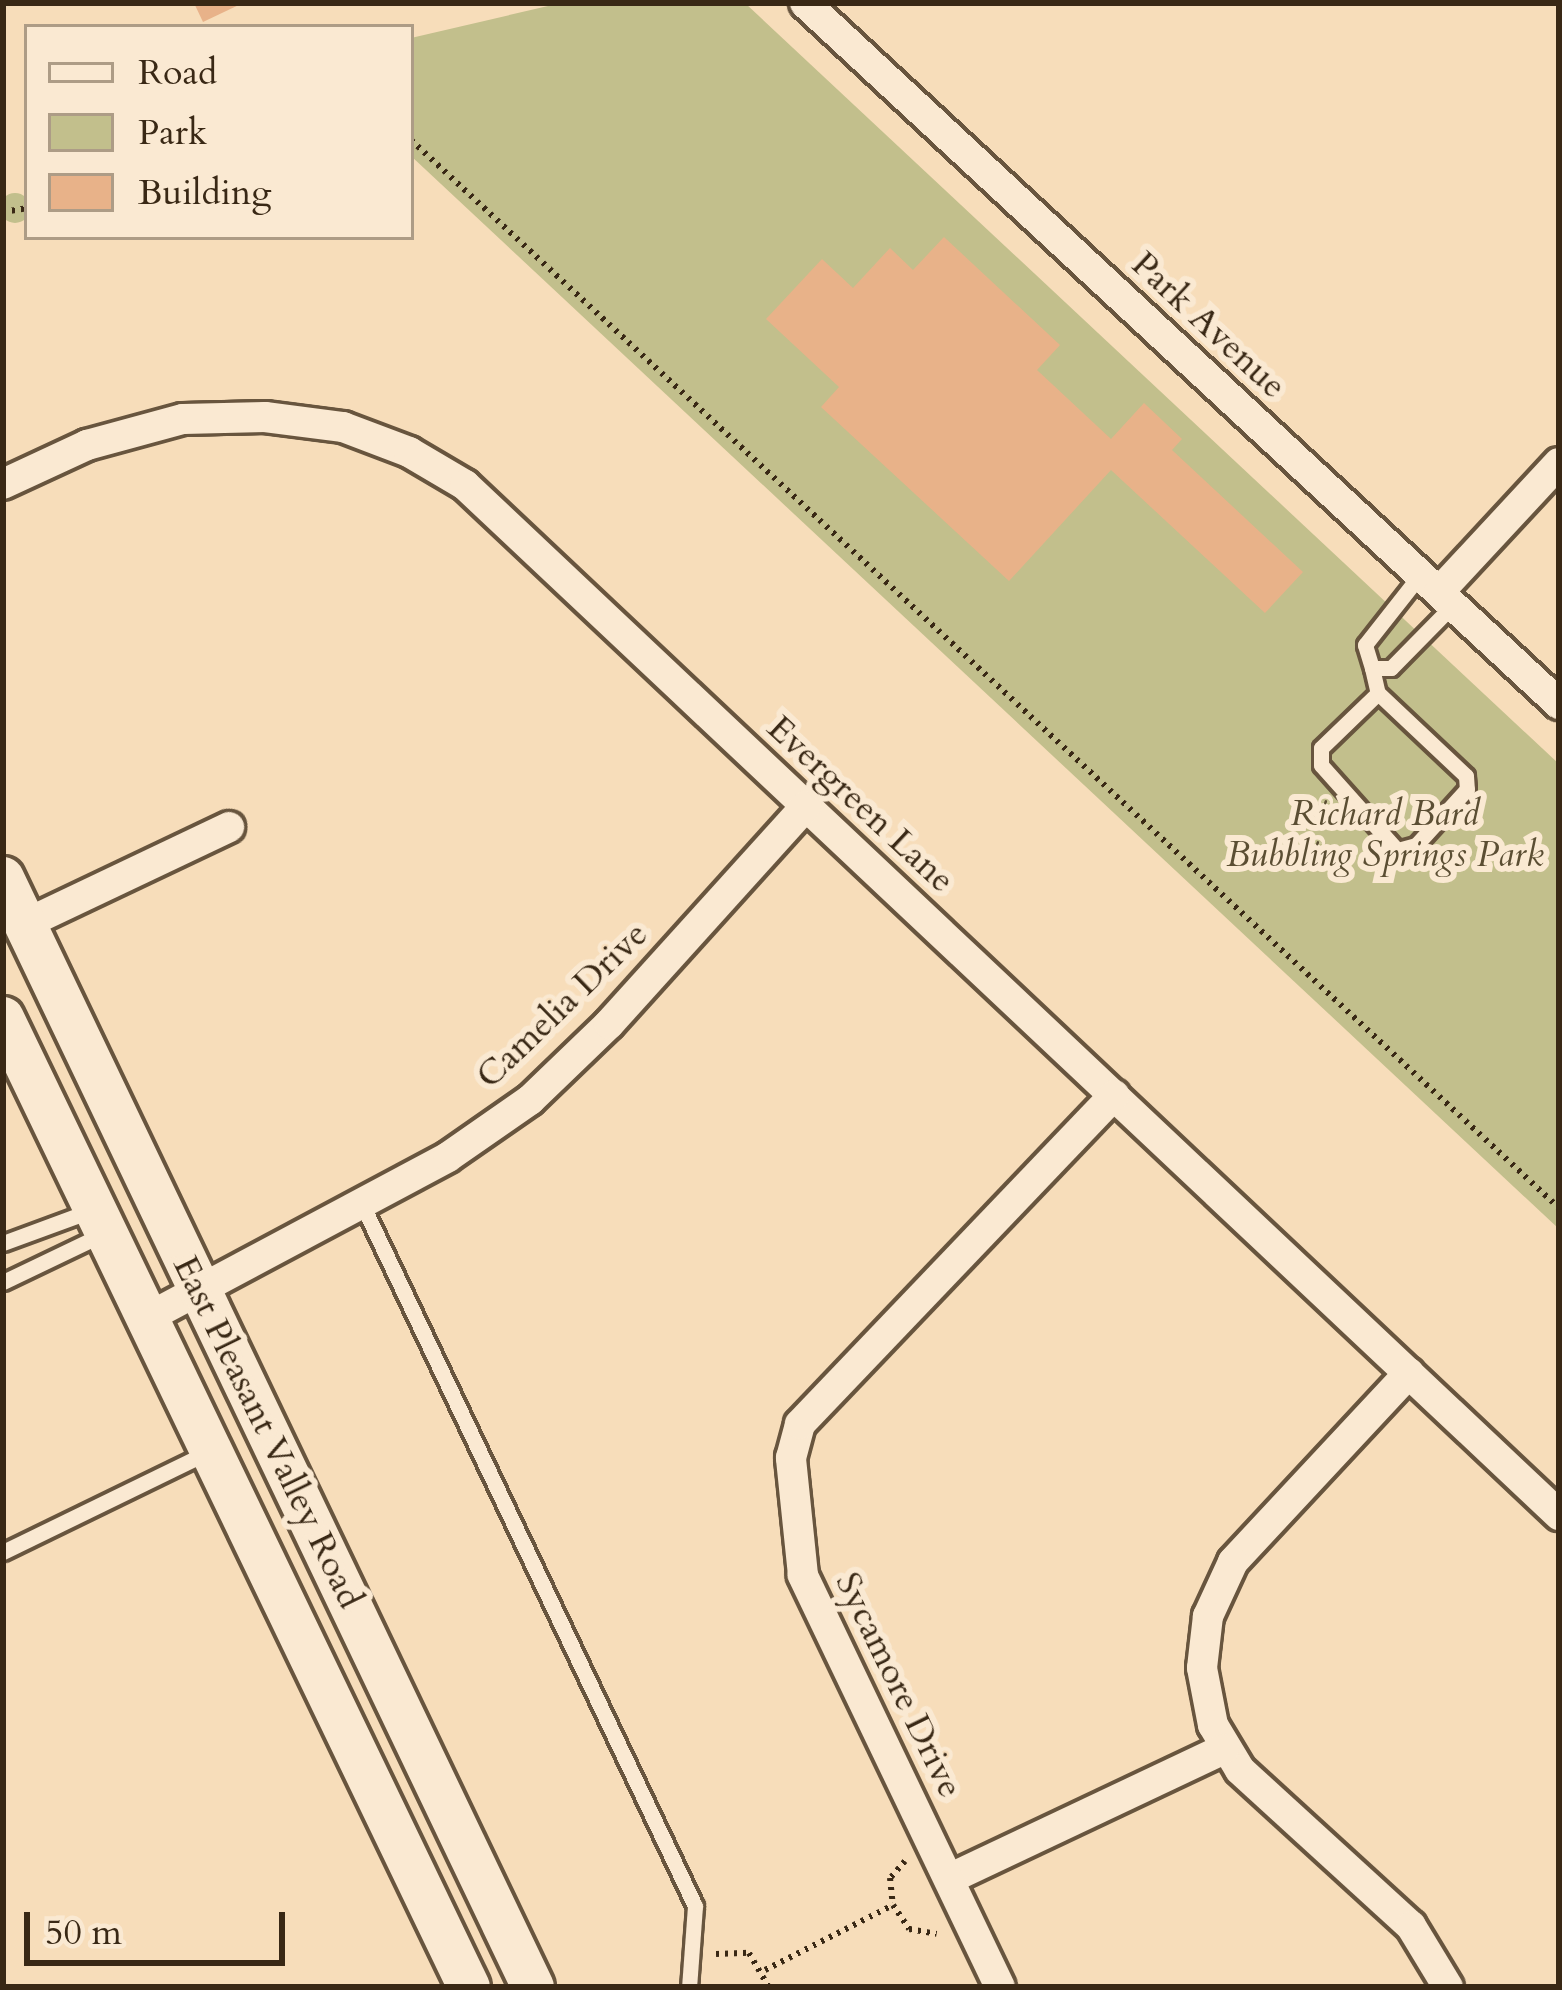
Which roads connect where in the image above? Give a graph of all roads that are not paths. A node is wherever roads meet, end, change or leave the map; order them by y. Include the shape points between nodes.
1 (805, 3) edge
2 (1559, 463) edge
3 (3, 484) edge
4 (1437, 591) junction
5 (1372, 668) junction
6 (1378, 693) junction
7 (1559, 704) edge
8 (806, 806) junction
9 (230, 827) dead end
10 (3, 878) edge
11 (26, 924) junction
12 (3, 1018) edge
13 (14, 1071) edge
14 (1114, 1095) junction
15 (362, 1204) junction
16 (100, 1221) junction
17 (3, 1243) edge
18 (3, 1282) edge
19 (201, 1292) junction
20 (146, 1318) junction
21 (1409, 1372) junction
22 (211, 1450) junction
23 (1559, 1515) edge
24 (3, 1552) edge
25 (1224, 1749) junction
26 (949, 1879) junction
27 (469, 1987) edge
28 (532, 1987) edge
29 (689, 1987) edge
30 (1000, 1987) edge
31 (1448, 1987) edge

1 - 4 street, Park Avenue
2 - 4 street
3 - 8 street, Evergreen Lane via 87,445 183,418 265,416 343,428 409,452 465,485
4 - 5 lane via 1391,668
4 - 5 lane via 1365,645
4 - 7 street, Park Avenue
5 - 6 lane
6 - 6 lane via 1466,776 1467,789 1416,845 1397,850 1321,765 1321,748
8 - 14 street, Evergreen Lane
8 - 15 street, Camelia Drive via 530,1100
9 - 11 street
10 - 11 main road, East Pleasant Valley Road
11 - 19 main road, East Pleasant Valley Road
12 - 13 main road, East Pleasant Valley Road
13 - 16 main road, East Pleasant Valley Road
14 - 21 street, Evergreen Lane
14 - 26 street, Sycamore Drive via 800,1424 791,1458 803,1575
15 - 19 street, Camelia Drive
15 - 29 lane via 695,1906
16 - 17 lane
16 - 18 lane
16 - 20 main road, East Pleasant Valley Road
19 - 20 street, Camelia Drive
19 - 28 main road, East Pleasant Valley Road
20 - 22 main road, East Pleasant Valley Road
21 - 23 street, Evergreen Lane
21 - 25 street via 1217,1588 1202,1668
22 - 24 lane
22 - 27 main road, East Pleasant Valley Road
25 - 26 street
25 - 31 street via 1282,1814 1411,1927
26 - 30 street, Sycamore Drive

